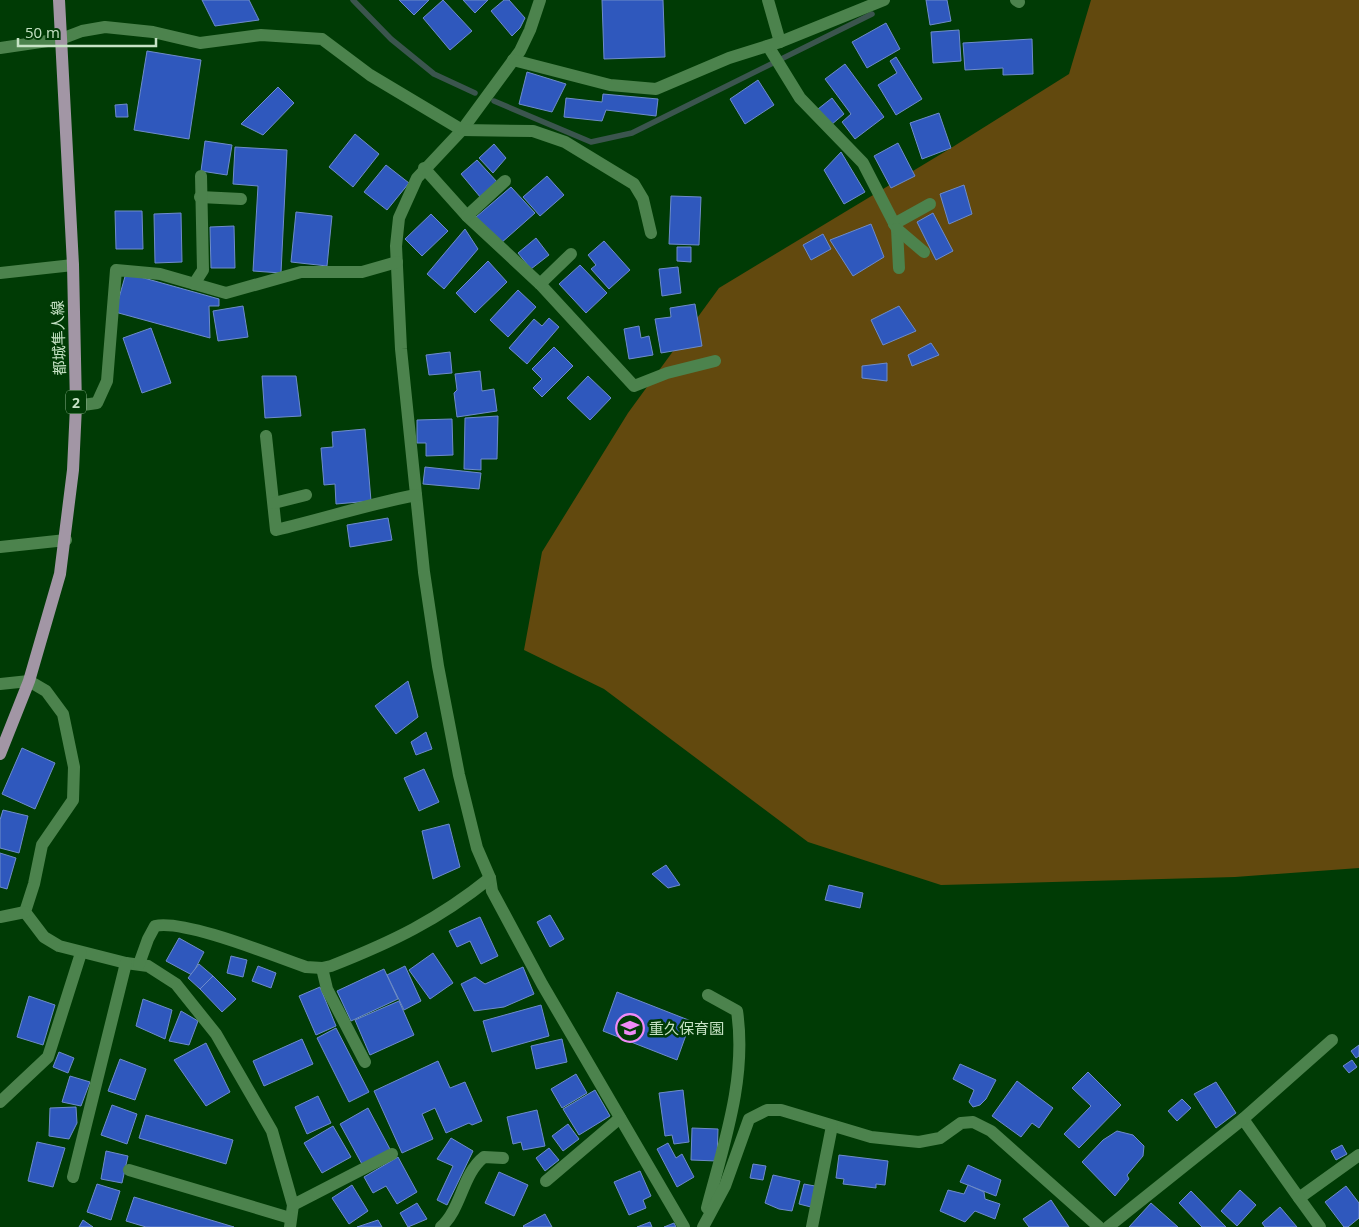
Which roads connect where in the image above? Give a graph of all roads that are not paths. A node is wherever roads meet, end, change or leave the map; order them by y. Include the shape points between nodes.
1 (60, 0) edge
2 (540, 0) edge
3 (768, 0) edge
4 (884, 0) edge
5 (62, 39) junction
6 (0, 48) edge
7 (774, 48) junction
8 (513, 60) junction
9 (462, 130) junction
10 (424, 168) junction
11 (201, 176) dead end
12 (505, 181) dead end
13 (200, 198) junction
14 (241, 199) dead end
15 (930, 204) dead end
16 (467, 216) junction
17 (896, 227) junction
18 (651, 233) dead end
19 (924, 252) dead end
20 (571, 254) dead end
21 (397, 262) junction
22 (73, 265) junction
23 (899, 268) dead end
24 (0, 273) edge
25 (194, 284) junction
26 (540, 284) junction
27 (716, 361) dead end
28 (76, 406) junction
29 (266, 436) dead end
30 (306, 495) dead end
31 (416, 495) junction
32 (274, 503) junction
33 (66, 540) junction
34 (0, 547) edge
35 (29, 681) junction
36 (0, 684) edge
37 (0, 754) edge
38 (490, 878) junction
39 (25, 912) junction
40 (0, 917) edge
41 (81, 953) junction
42 (132, 964) junction
43 (322, 968) junction
44 (708, 995) dead end
45 (1332, 1040) dead end
46 (364, 1062) dead end
47 (0, 1102) edge
48 (620, 1118) junction
49 (1244, 1119) junction
50 (832, 1126) junction
51 (392, 1154) dead end
52 (1359, 1155) edge
53 (502, 1158) dead end
54 (129, 1170) dead end
55 (73, 1177) dead end
56 (546, 1181) dead end
57 (1299, 1198) junction
58 (293, 1205) junction
59 (290, 1223) edge
60 (703, 1226) edge
61 (441, 1227) edge
62 (684, 1227) edge
63 (812, 1227) edge
64 (1099, 1227) edge
65 (1108, 1227) edge
66 (1320, 1227) edge

1 - 5 main road, 都城隼人線 / 2
2 - 8 street via 530,30
3 - 7 street
4 - 7 street
5 - 6 street
5 - 9 street via 105,27 153,32 200,44 260,35 322,39 370,75
5 - 22 main road, 都城隼人線 / 2
7 - 8 street via 730,58 656,89 610,85
7 - 17 street via 781,68 800,98 863,164
8 - 9 street
9 - 10 street
9 - 18 street via 533,131 564,142 634,184 643,200
10 - 16 street
10 - 21 street via 399,218
11 - 13 street
12 - 16 street
13 - 14 street
13 - 25 street via 203,270
15 - 17 street
16 - 26 street
17 - 19 street
17 - 23 street
20 - 26 street
21 - 25 street via 362,272 301,272 226,294
21 - 31 street via 401,350
22 - 24 street
22 - 28 main road, 都城隼人線 / 2
25 - 28 street via 160,274 116,270 108,380 97,403
26 - 27 street via 634,386
28 - 33 main road, 都城隼人線 / 2
29 - 32 street
30 - 32 street
31 - 32 street via 276,530
31 - 38 street via 438,666 459,775 477,848
33 - 34 street
33 - 35 main road, 都城隼人線 / 2 via 60,574
35 - 36 street
35 - 37 main road, 都城隼人線 / 2
35 - 39 street via 46,691 63,714 74,775 73,800 42,844
38 - 43 street via 436,917 391,942
38 - 48 street via 492,891 538,976
39 - 40 street
39 - 41 street via 44,937
41 - 42 street
41 - 47 street via 48,1057
42 - 43 street via 155,926 165,924 189,928 306,967
42 - 55 street
42 - 58 street via 148,966 176,984 216,1034 272,1131
43 - 46 street via 327,989
44 - 60 street via 737,1010 741,1035 737,1090
45 - 49 street
48 - 56 street
48 - 62 street
49 - 57 street
49 - 65 street
50 - 60 street via 781,1110 768,1110 749,1119 725,1186
50 - 63 street
50 - 64 street via 870,1137 919,1142 940,1138 961,1122 973,1122 991,1131
51 - 58 street
52 - 57 street
53 - 61 street via 484,1157 476,1163 452,1214
54 - 59 street
57 - 66 street
58 - 59 street

